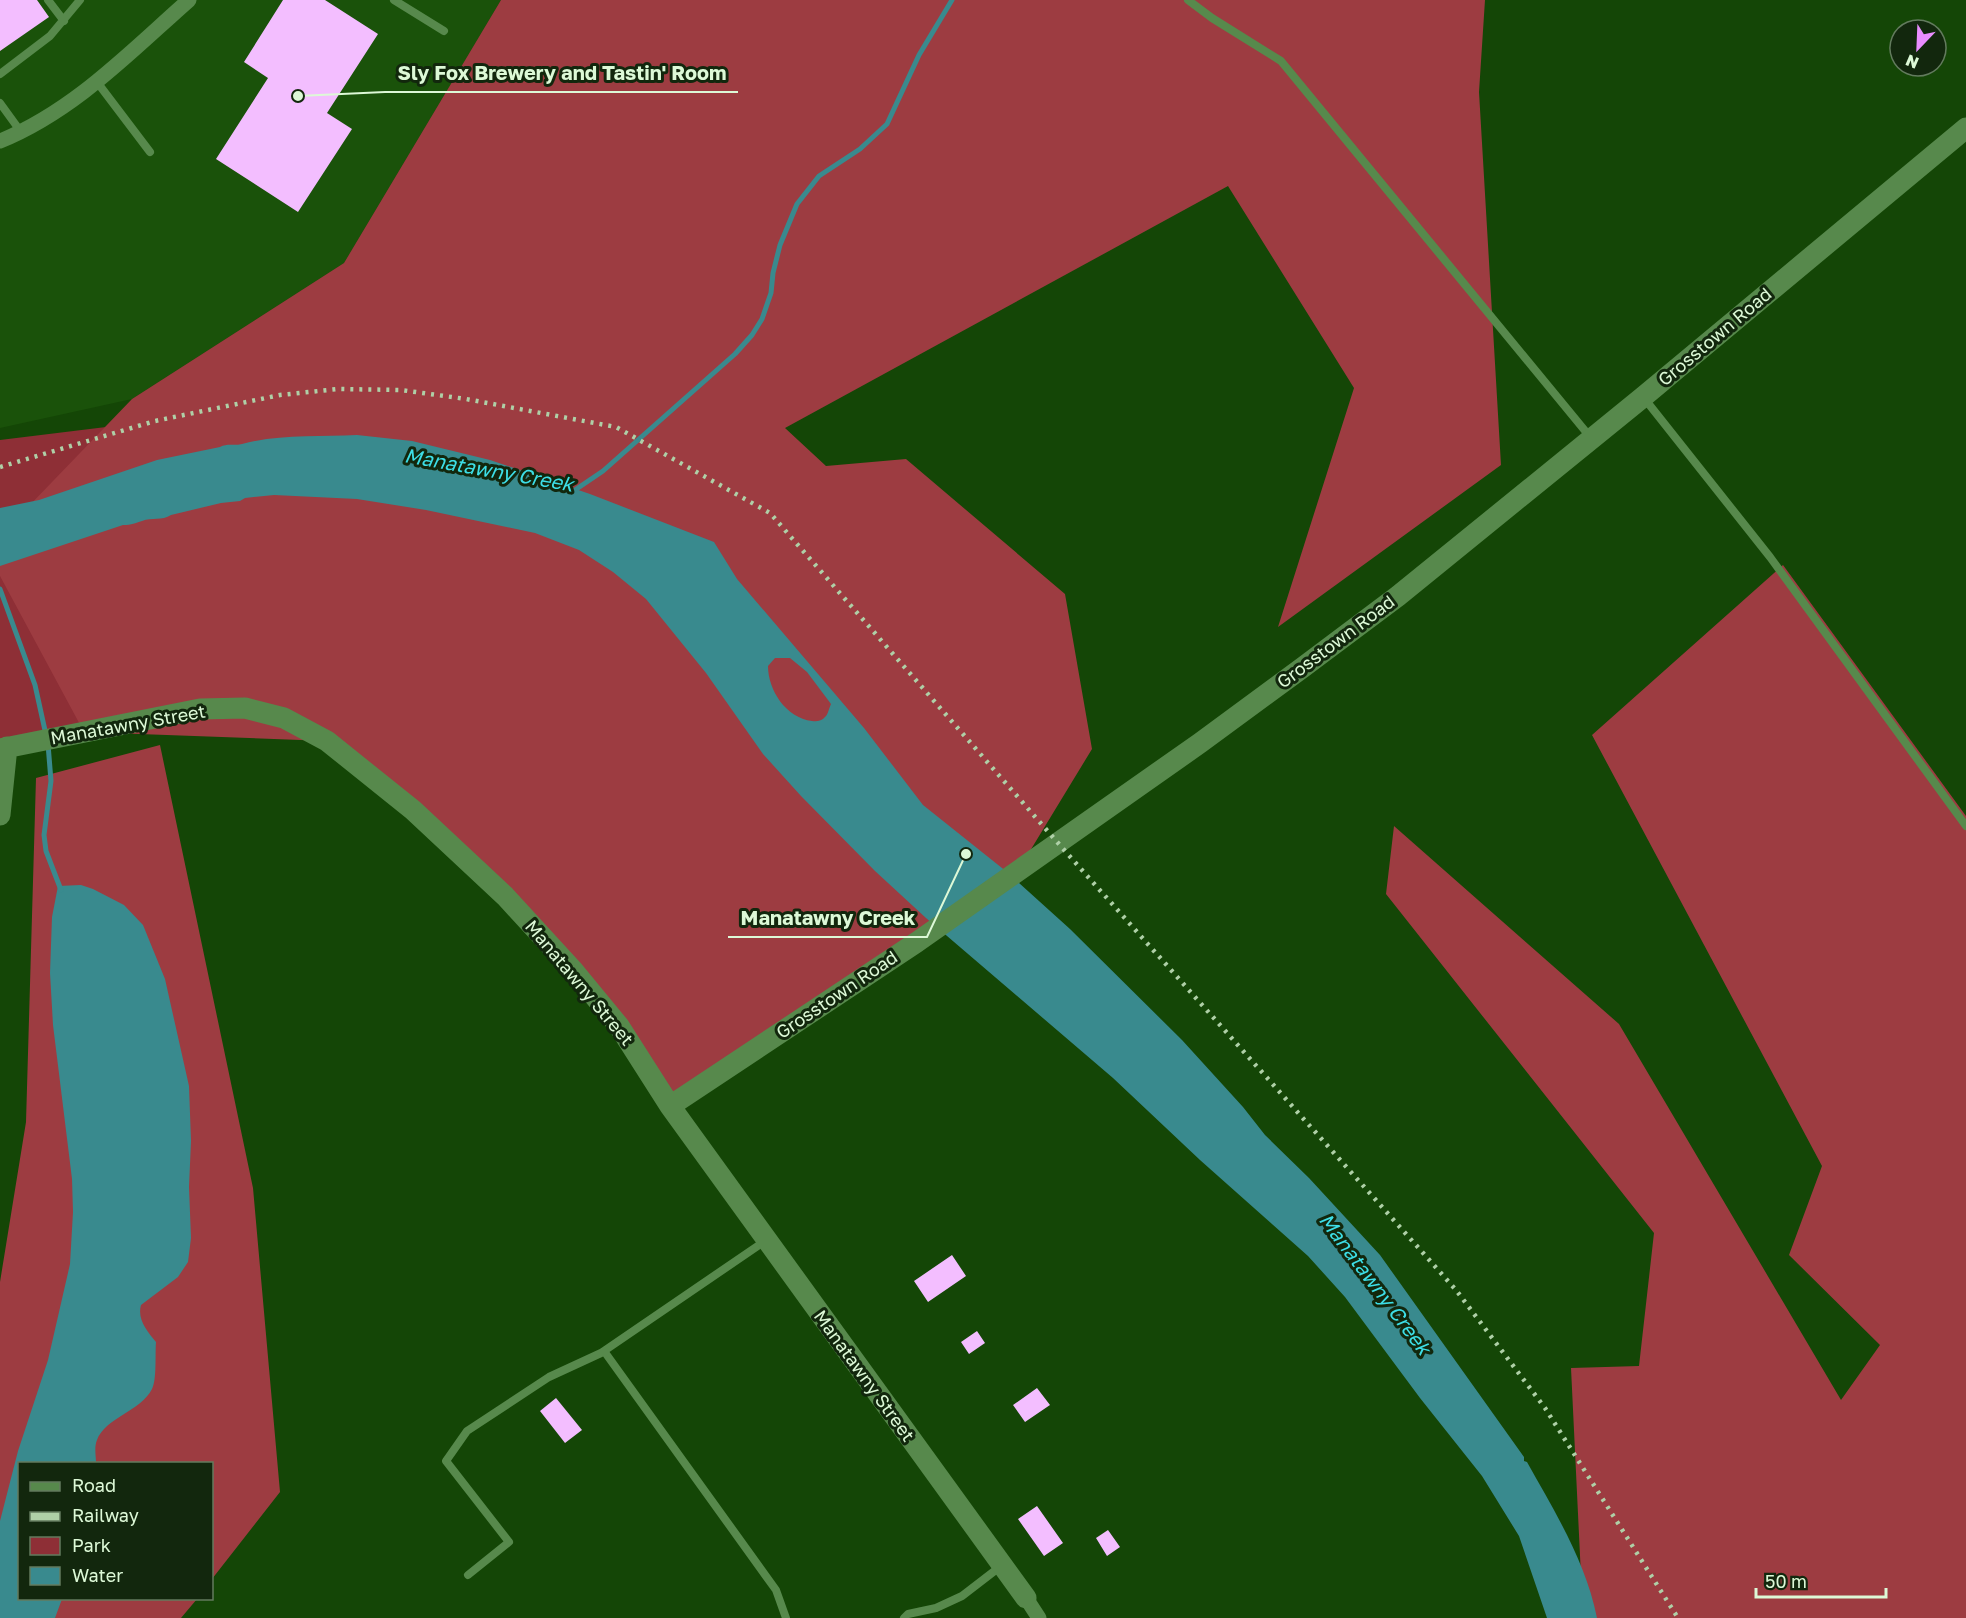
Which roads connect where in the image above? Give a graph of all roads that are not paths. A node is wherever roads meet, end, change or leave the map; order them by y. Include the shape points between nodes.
1 (48, 0) edge
2 (80, 0) edge
3 (189, 0) edge
4 (394, 0) edge
5 (1188, 0) edge
6 (64, 21) junction
7 (444, 31) dead end
8 (0, 74) edge
9 (97, 82) junction
10 (0, 103) edge
11 (1966, 128) edge
12 (21, 132) junction
13 (0, 141) edge
14 (150, 152) dead end
15 (1643, 397) junction
16 (1592, 439) junction
17 (3, 748) edge
18 (0, 814) edge
19 (1966, 826) edge
20 (670, 1106) junction
21 (766, 1240) junction
22 (604, 1351) junction
23 (1002, 1565) junction
24 (468, 1575) dead end
25 (1026, 1598) joint
26 (786, 1618) edge
27 (904, 1618) edge
28 (1039, 1618) edge

1 - 6 lane
2 - 6 lane
3 - 9 street
4 - 7 lane
5 - 16 lane via 1281,61
6 - 8 lane
9 - 12 street
9 - 14 lane
10 - 12 lane
11 - 15 street, Grosstown Road
12 - 13 street
15 - 16 street, Grosstown Road
15 - 19 lane via 1770,557
16 - 20 street, Grosstown Road via 1398,596 1193,748 917,942
17 - 18 street
17 - 20 street, Manatawny Street via 201,709 245,708 284,718 327,741 413,810 505,896 619,1026
20 - 21 street, Manatawny Street
21 - 22 lane
21 - 23 street, Manatawny Street
22 - 24 lane via 549,1377 466,1431 446,1461 509,1542
22 - 26 lane via 776,1590
23 - 25 street, Manatawny Street
23 - 27 lane via 962,1596
25 - 28 street

